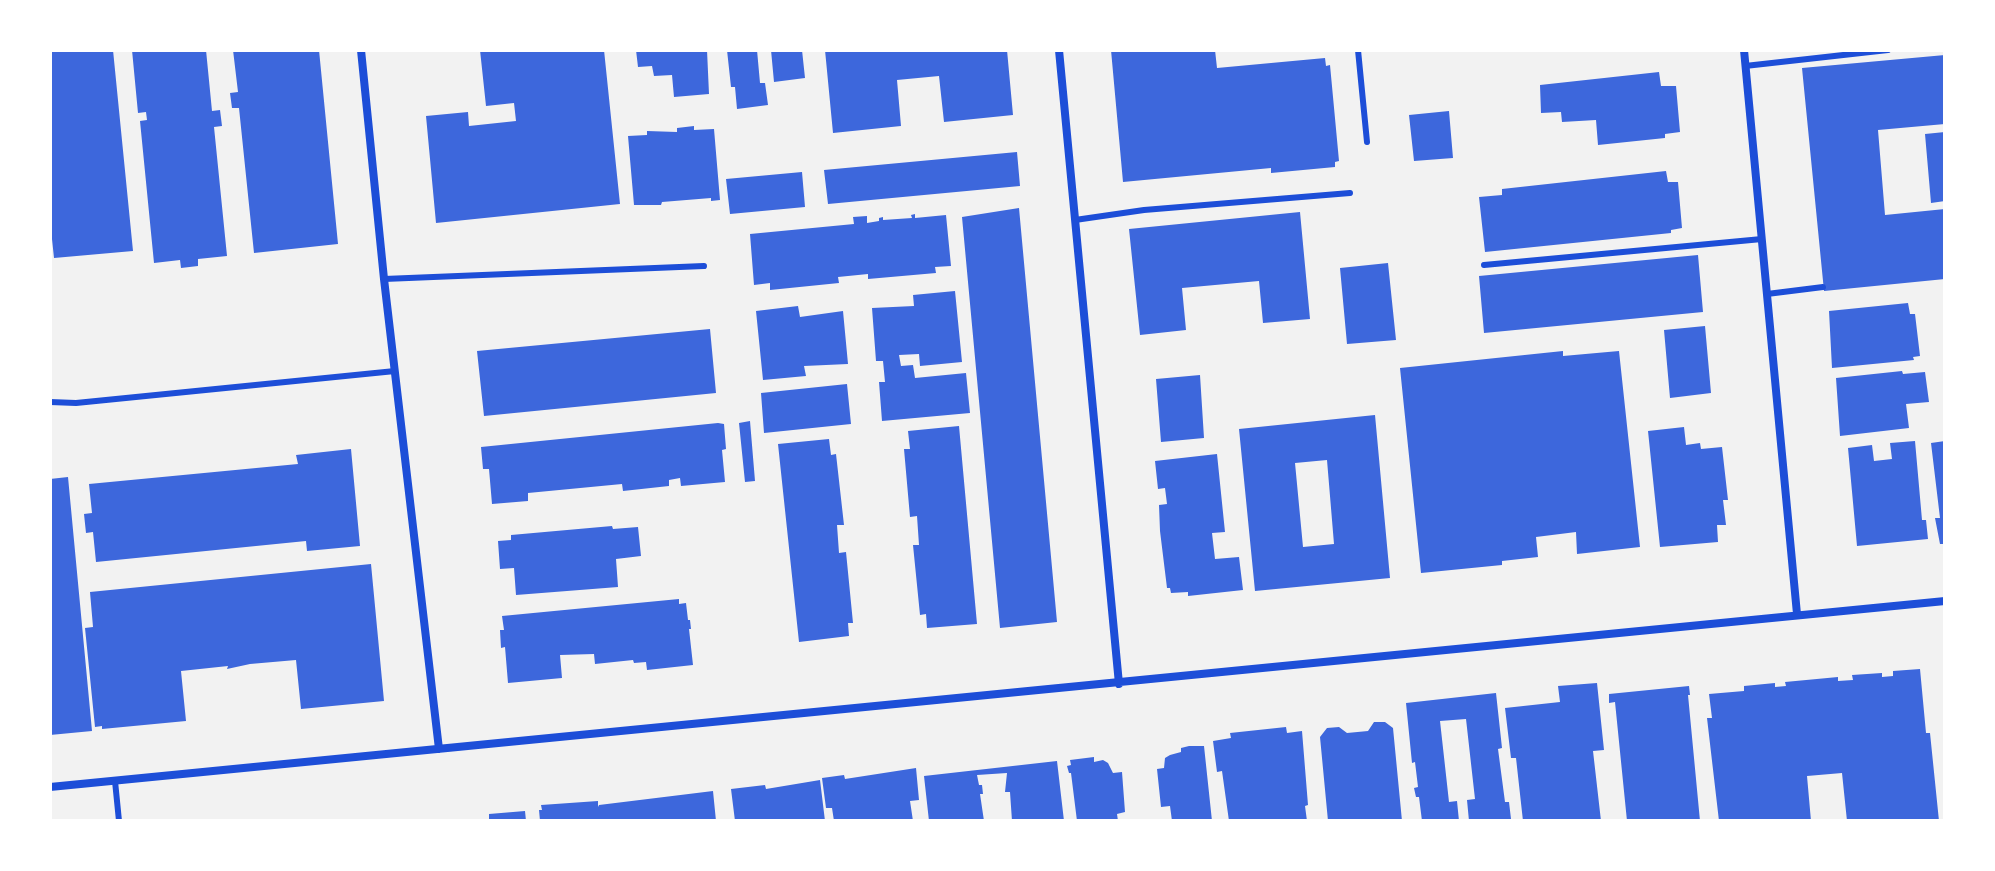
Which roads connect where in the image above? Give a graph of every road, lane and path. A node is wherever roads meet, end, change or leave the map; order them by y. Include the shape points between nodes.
1 (361, 50) edge
2 (1059, 50) edge
3 (1358, 50) edge
4 (1744, 50) edge
5 (1888, 50) edge
6 (1745, 66) junction
7 (1367, 142) dead end
8 (1350, 193) dead end
9 (1075, 220) junction
10 (1762, 239) junction
11 (1484, 265) dead end
12 (704, 266) dead end
13 (384, 279) junction
14 (1823, 287) dead end
15 (1767, 294) junction
16 (395, 371) junction
17 (50, 402) edge
18 (1945, 601) edge
19 (1797, 614) junction
20 (1119, 684) junction
21 (439, 749) junction
22 (115, 781) junction
23 (50, 787) edge
24 (119, 821) edge

1 - 13 street
2 - 9 street
3 - 7 lane
4 - 6 street
5 - 6 lane
6 - 10 street
8 - 9 lane
9 - 20 street
10 - 11 lane
10 - 15 street
12 - 13 lane
13 - 16 street
14 - 15 lane
15 - 19 street
16 - 17 lane
16 - 21 street
18 - 19 street
19 - 20 street
20 - 21 street
21 - 22 street
22 - 23 street
22 - 24 lane

